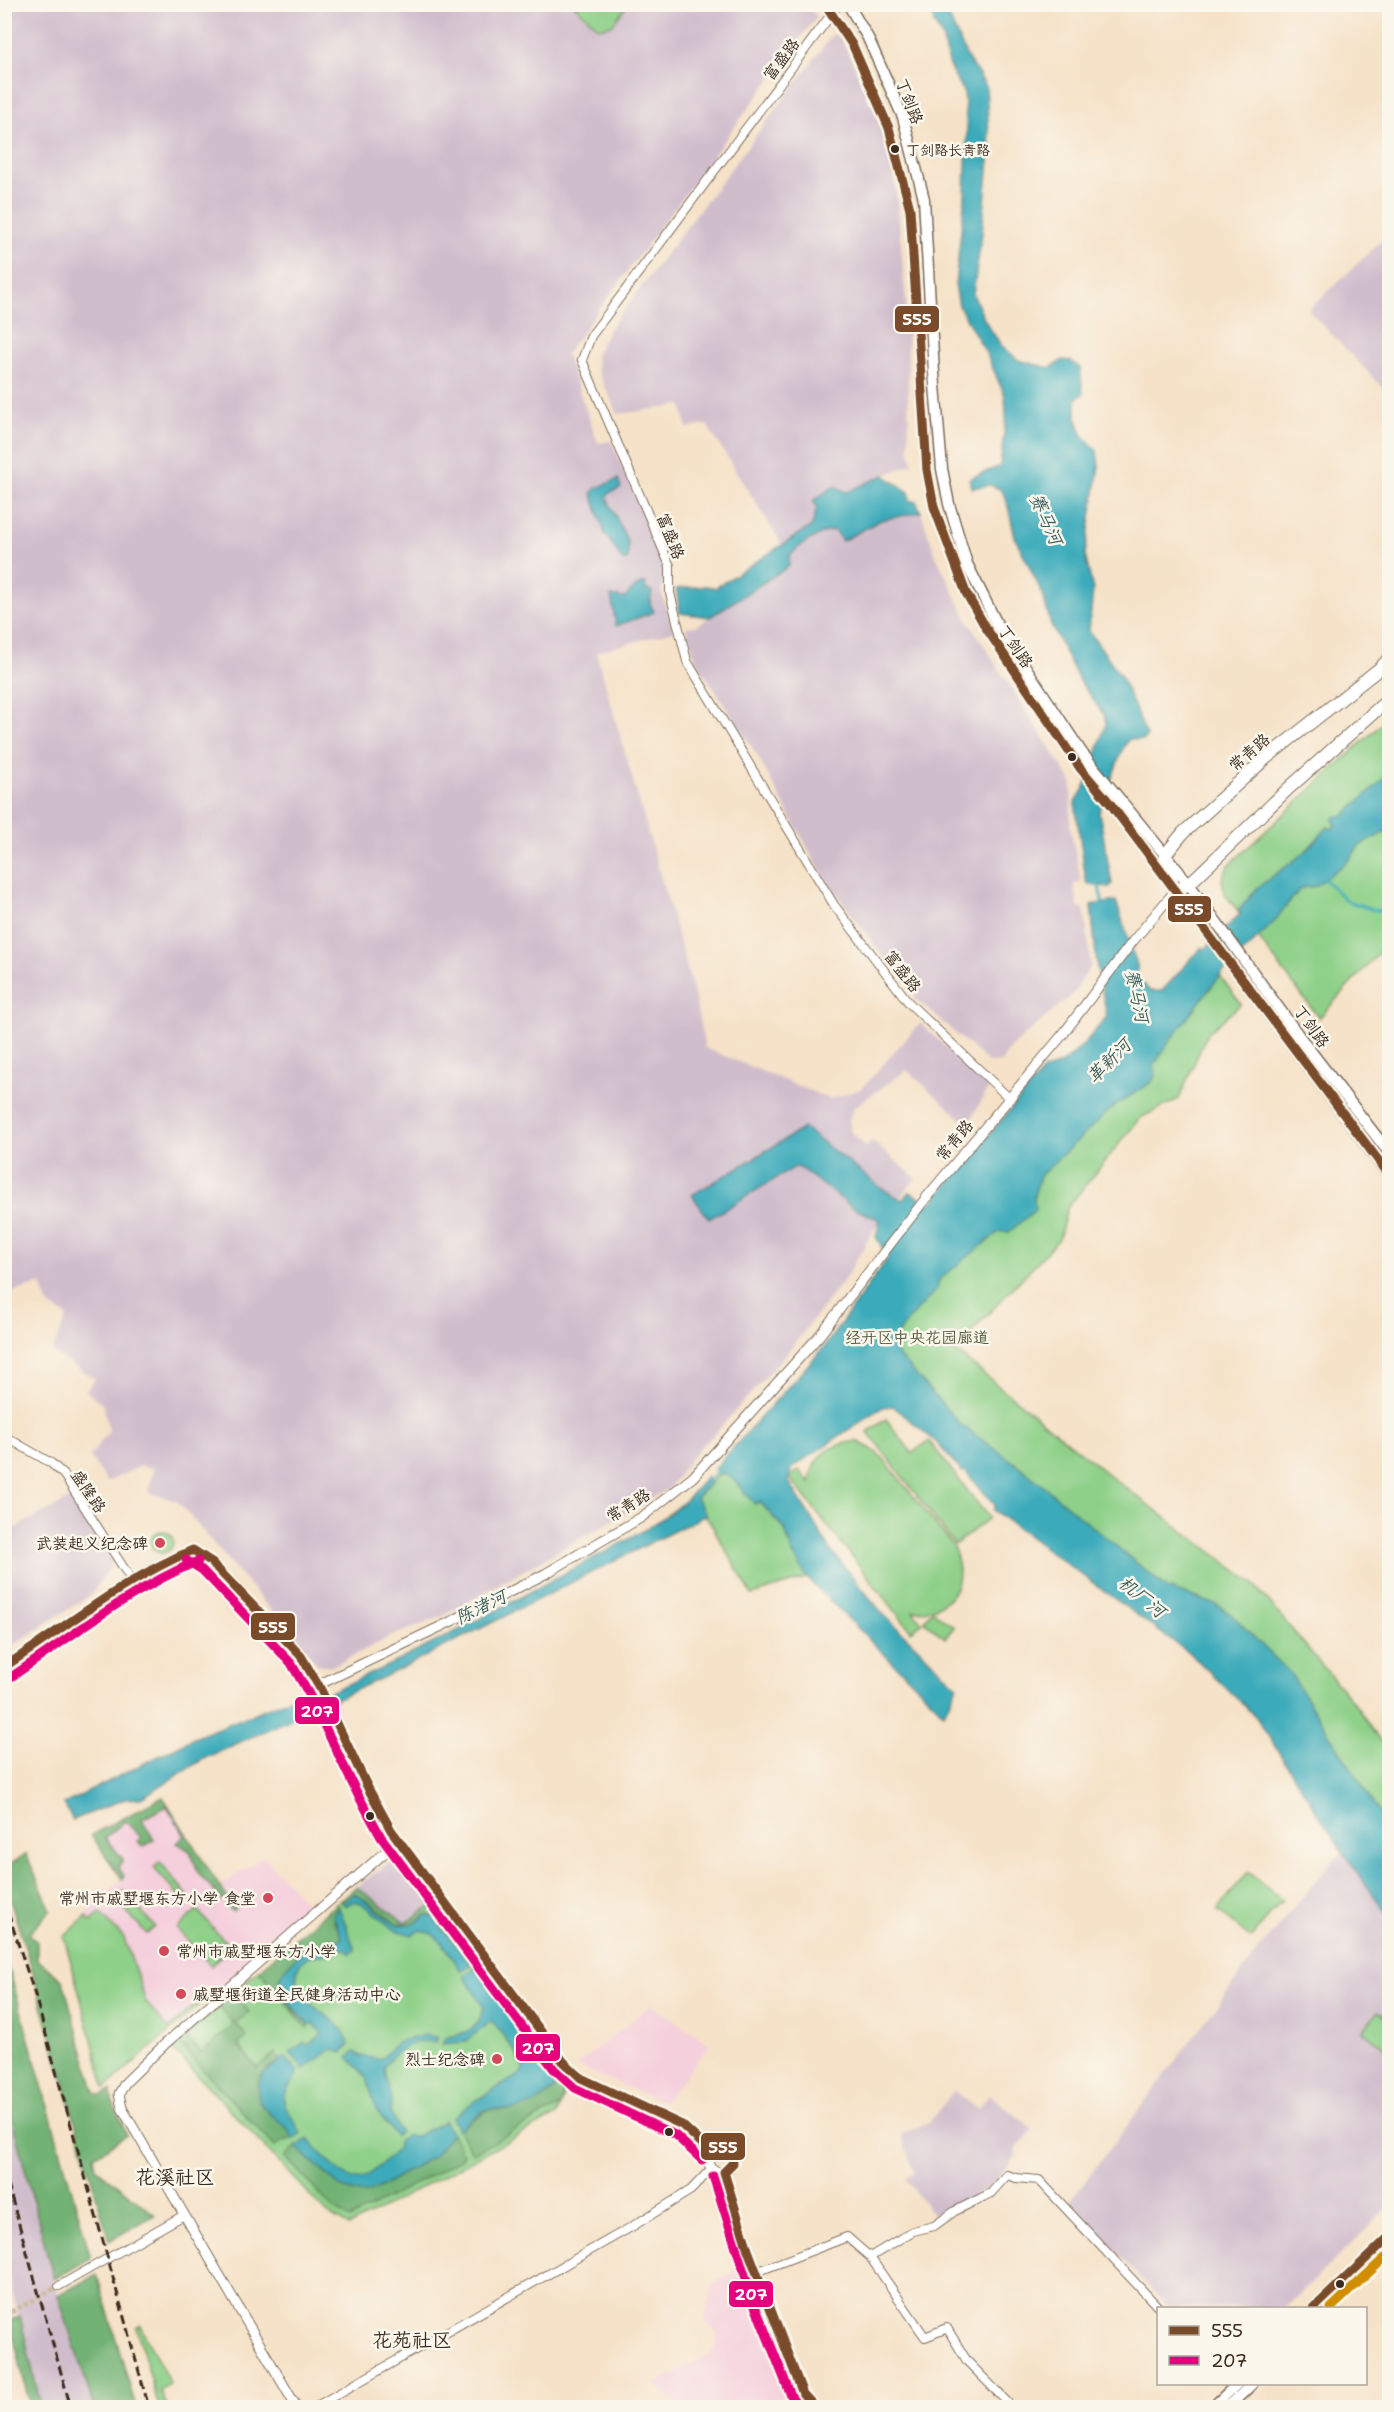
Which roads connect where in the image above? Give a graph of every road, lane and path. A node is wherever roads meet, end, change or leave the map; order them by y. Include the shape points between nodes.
1 (848, 4) edge
2 (832, 7) edge
3 (1389, 658) edge
4 (1389, 698) edge
5 (1112, 797) junction
6 (1165, 855) junction
7 (1189, 884) junction
8 (1175, 891) junction
9 (1010, 1099) junction
10 (1389, 1154) edge
11 (1389, 1177) edge
12 (4, 1436) edge
13 (132, 1581) junction
14 (4, 1667) edge
15 (319, 1687) junction
16 (398, 1841) junction
17 (710, 2151) junction
18 (711, 2169) junction
19 (724, 2172) junction
20 (183, 2215) junction
21 (1389, 2236) edge
22 (1389, 2250) edge
23 (870, 2257) junction
24 (756, 2272) junction
25 (59, 2286) tunnel mouth
26 (1158, 2307) edge
27 (1315, 2307) edge
28 (1330, 2307) edge
29 (1233, 2385) edge
30 (1251, 2385) edge
31 (297, 2408) edge
32 (313, 2408) edge
33 (816, 2408) edge
34 (1013, 2408) edge
35 (1212, 2408) edge
36 (1227, 2408) edge

1 - 5 main road, 丁剑路 via 868,38 903,117 924,199 942,469 967,564 998,624
2 - 5 main road, 丁剑路 via 889,128 910,209 927,470 934,507 966,593 986,628 1080,768
2 - 9 street, 富盛路 via 591,336 582,360 670,566 670,593 687,662 834,905 909,1003
3 - 6 main road, 常青路 via 1266,758 1182,833
4 - 7 main road
5 - 6 main road, 丁剑路
5 - 8 main road, 丁剑路
6 - 7 main road, 丁剑路
6 - 8 main road
7 - 8 main road
7 - 10 main road, 丁剑路
8 - 9 street, 常青路
8 - 11 main road, 丁剑路
9 - 15 street, 常青路 via 926,1198 812,1346 701,1469 666,1500 545,1574
12 - 13 street, 盛隆路 via 51,1462 64,1475
13 - 14 street
13 - 15 street via 193,1550 210,1561 301,1656
15 - 16 street
16 - 17 street via 563,2061 580,2078 682,2125
16 - 20 street via 125,2083 119,2094 122,2108
17 - 18 street
17 - 19 street via 721,2146 731,2151 734,2162
18 - 19 street
18 - 32 street via 691,2190 633,2226
19 - 24 street
20 - 25 street
20 - 31 street
21 - 27 main road
22 - 28 main road
23 - 24 street via 847,2237
23 - 26 street via 991,2193 1007,2175 1039,2180
23 - 34 street via 925,2337 947,2328 967,2361
24 - 33 street via 803,2394
29 - 35 main road
30 - 36 main road

